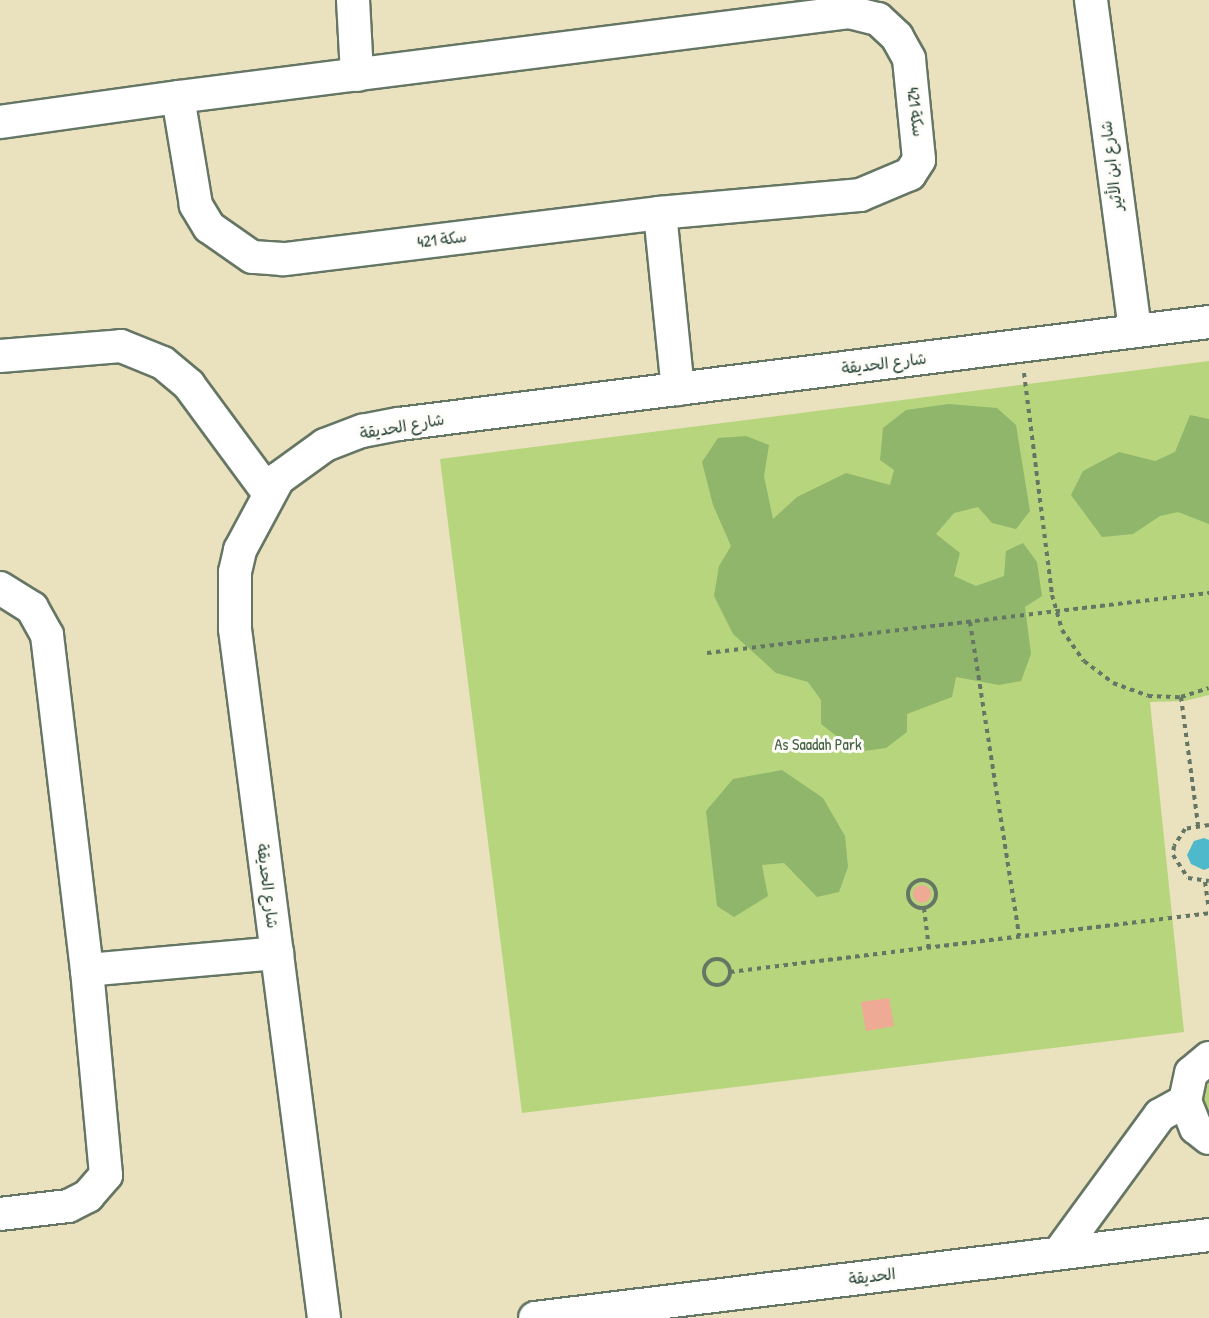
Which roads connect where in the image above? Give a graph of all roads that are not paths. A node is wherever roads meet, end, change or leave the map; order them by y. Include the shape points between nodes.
1 (353, 0) edge
2 (1091, 0) edge
3 (357, 75) junction
4 (178, 97) junction
5 (0, 122) edge
6 (660, 213) junction
7 (1209, 322) edge
8 (1136, 332) junction
9 (0, 356) edge
10 (678, 389) junction
11 (268, 492) junction
12 (0, 588) edge
13 (277, 952) junction
14 (87, 970) junction
15 (1209, 1058) edge
16 (1185, 1101) junction
17 (1209, 1138) edge
18 (0, 1214) edge
19 (1209, 1235) edge
20 (1059, 1253) junction
21 (324, 1318) edge
22 (535, 1318) edge

1 - 3 street
2 - 8 street, شارع ابن الأثير
3 - 4 street, سكة 421
3 - 6 street, سكة 421 via 849,12 878,19 897,37 909,59 920,141 919,160 910,174 860,195
4 - 5 street, سكة 421
4 - 6 street, سكة 421 via 196,205 209,227 252,257 283,259
6 - 10 street
7 - 8 street, شارع الحديقة
8 - 10 street, شارع الحديقة
9 - 11 street via 121,346 163,363 189,385
10 - 11 street, شارع الحديقة via 362,431 306,458
11 - 13 street, شارع الحديقة via 240,550 235,572 235,629
12 - 14 street via 32,608 47,635
13 - 14 street
13 - 21 street, شارع الحديقة
14 - 18 street via 106,1175 88,1196 68,1206
15 - 16 street via 1191,1073
16 - 17 street via 1196,1128
16 - 20 street via 1160,1115
19 - 20 street, الحديقة
20 - 22 street, الحديقة

